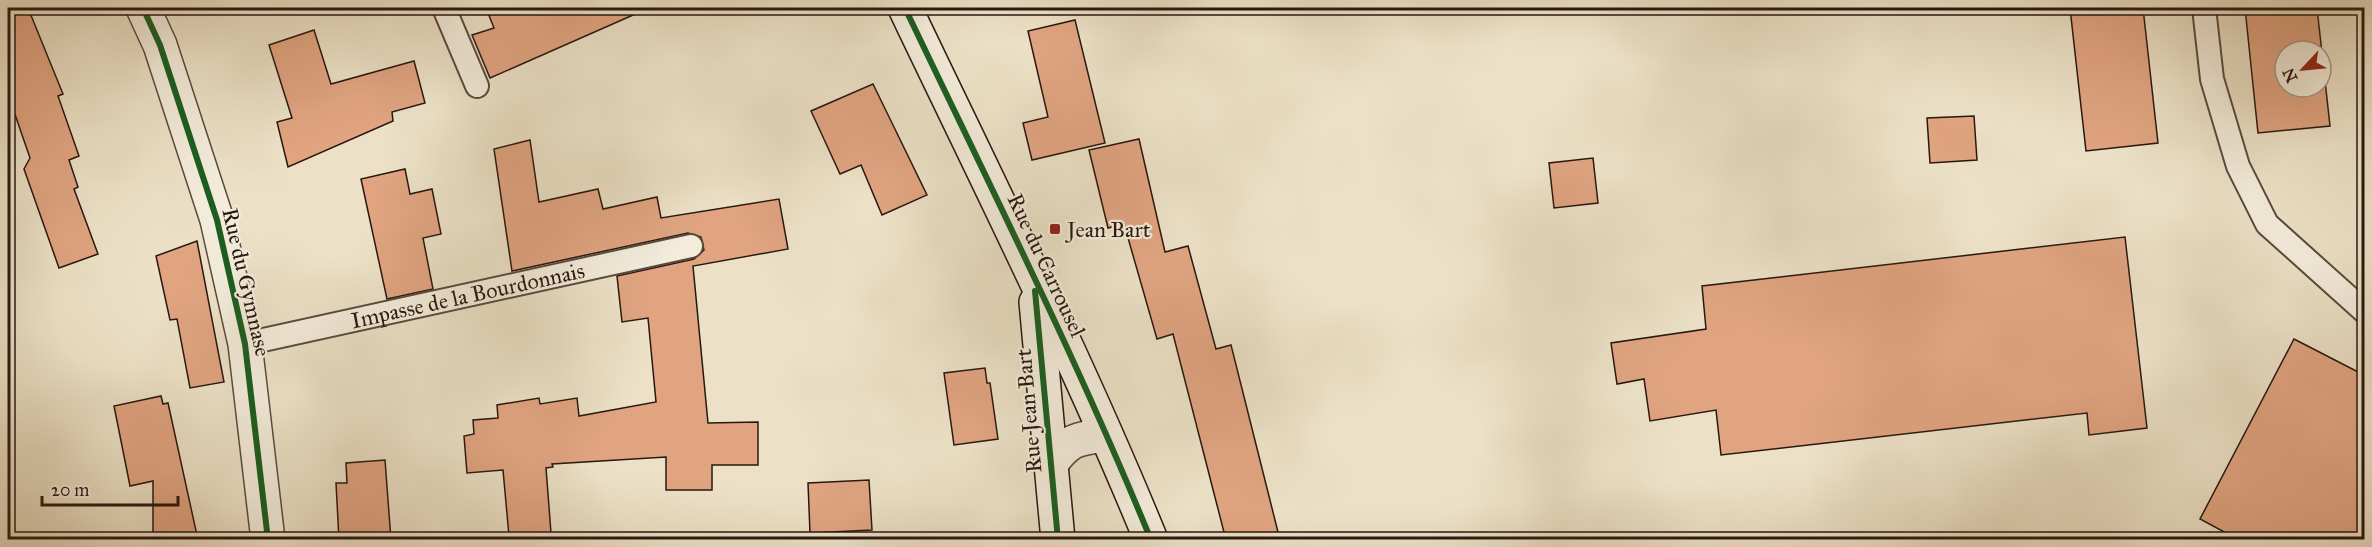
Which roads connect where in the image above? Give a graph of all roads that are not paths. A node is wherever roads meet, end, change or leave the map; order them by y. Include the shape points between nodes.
1 (143, 8) edge
2 (444, 8) edge
3 (905, 8) edge
4 (2204, 8) edge
5 (477, 86) dead end
6 (691, 246) dead end
7 (1033, 279) junction
8 (2364, 311) edge
9 (245, 344) junction
10 (1106, 435) junction
11 (1051, 464) junction
12 (268, 540) edge
13 (1058, 540) edge
14 (1151, 540) edge

1 - 9 street, Rue du Gymnase via 160,45 217,220
2 - 5 lane
3 - 7 street, Rue du Carrousel
4 - 8 lane via 2212,79 2238,166 2267,224
6 - 9 lane, Impasse de la Bourdonnais
7 - 10 street, Rue du Carrousel
7 - 11 street, Rue Jean Bart
9 - 12 street, Rue du Gymnase
10 - 11 street via 1078,438 1065,446
10 - 14 street, Rue du Carrousel
11 - 13 street, Rue Jean Bart

